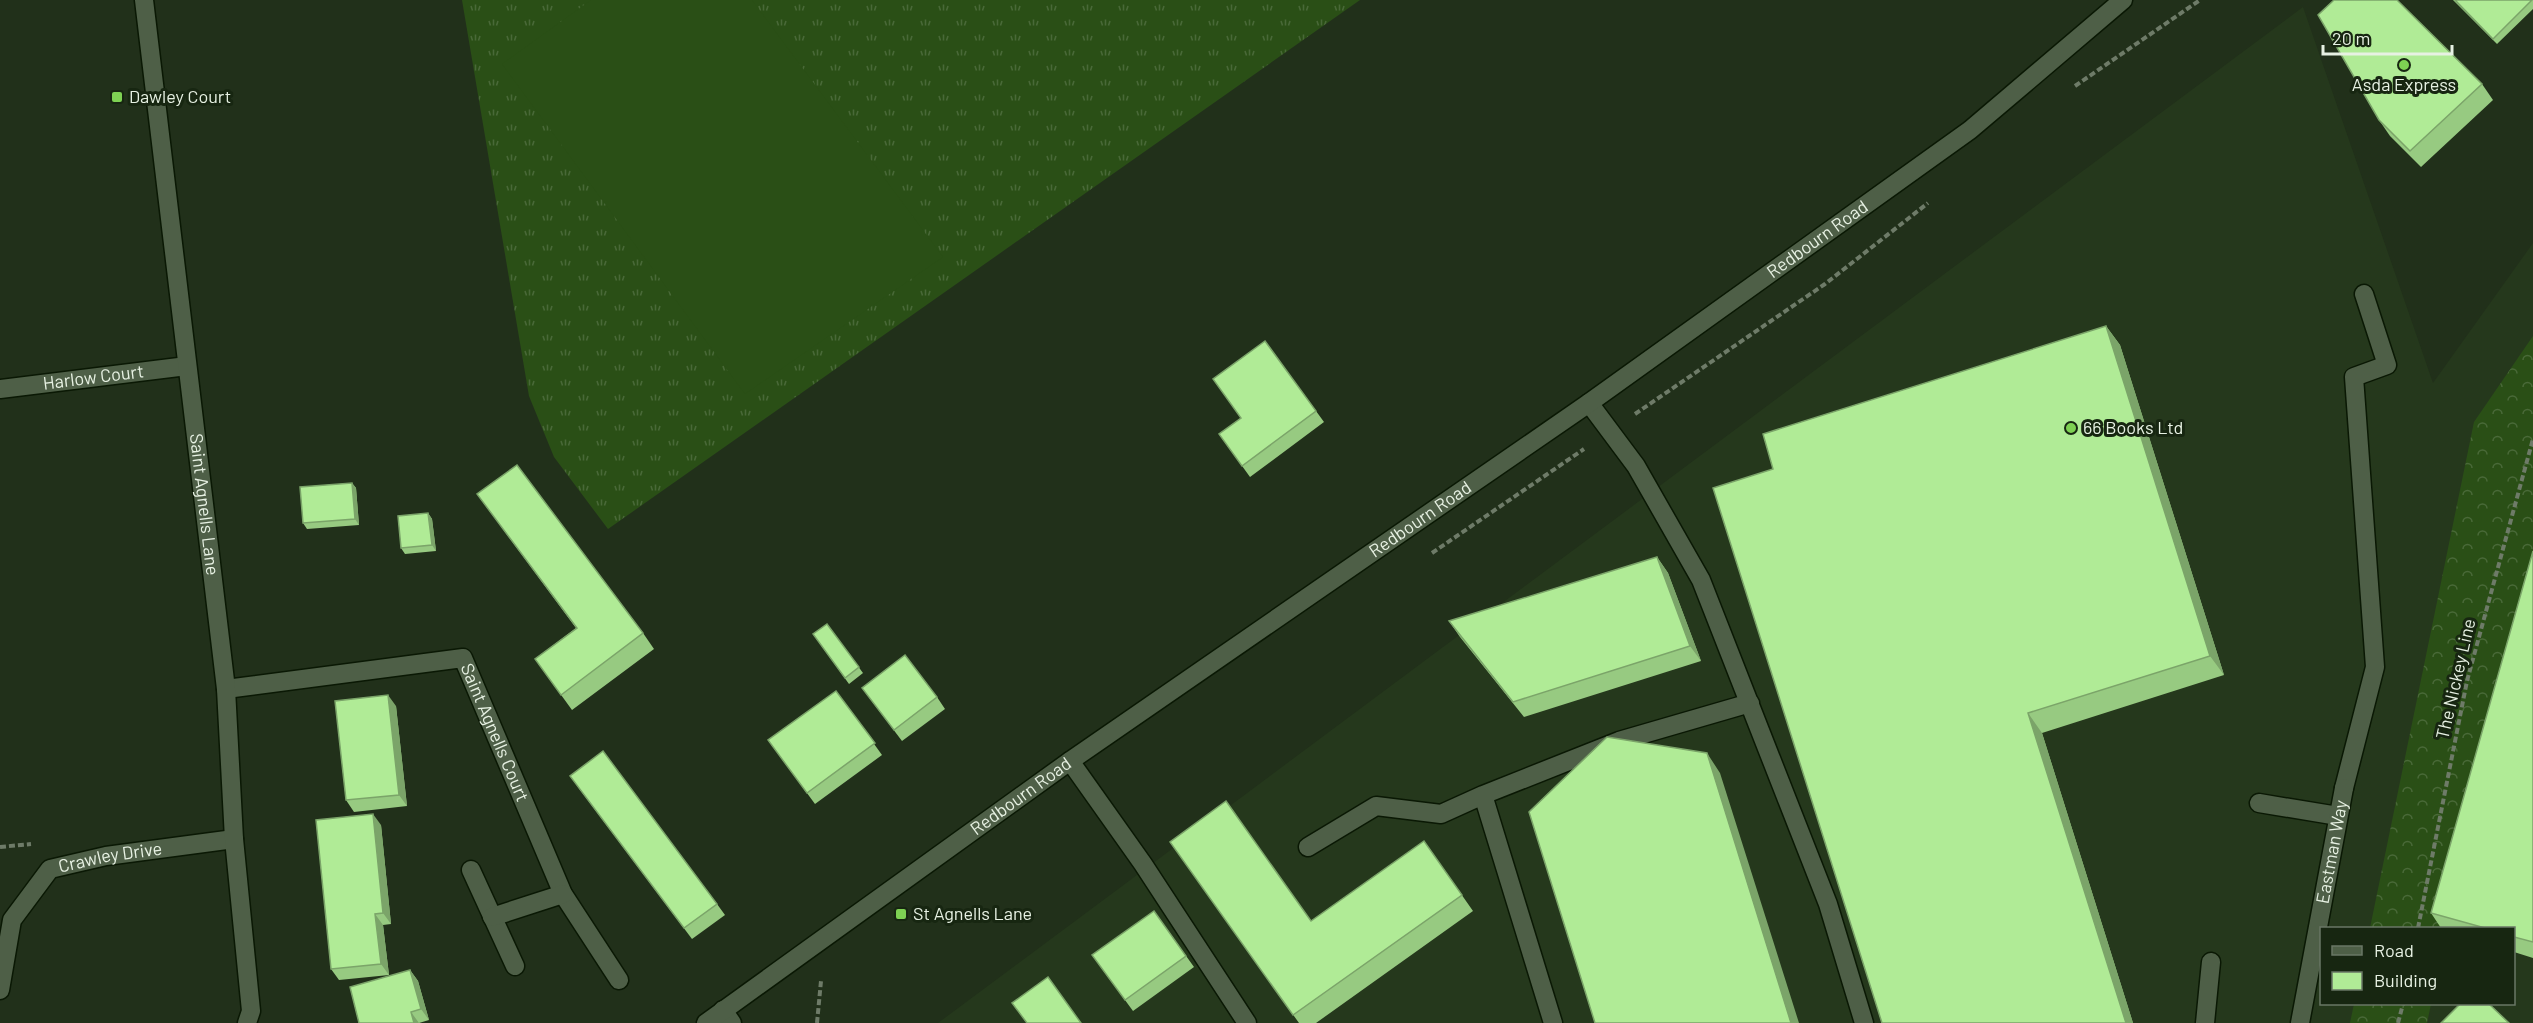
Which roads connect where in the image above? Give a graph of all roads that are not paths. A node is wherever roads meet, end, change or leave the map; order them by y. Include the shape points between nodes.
1 (144, 0) edge
2 (2123, 0) edge
3 (2364, 294) dead end
4 (186, 366) junction
5 (0, 389) edge
6 (1589, 403) junction
7 (226, 689) junction
8 (1749, 703) junction
9 (1070, 761) junction
10 (1484, 795) junction
11 (2259, 803) dead end
12 (2338, 816) junction
13 (234, 838) junction
14 (1308, 847) dead end
15 (471, 870) dead end
16 (563, 894) junction
17 (492, 917) junction
18 (2211, 962) dead end
19 (515, 966) dead end
20 (619, 980) dead end
21 (0, 990) edge
22 (728, 1017) edge
23 (252, 1019) edge
24 (706, 1023) edge
25 (1247, 1023) edge
26 (1553, 1023) edge
27 (1864, 1023) edge
28 (2205, 1023) edge
29 (2300, 1023) edge

1 - 4 street, Saint Agnells Lane
2 - 6 street, Redbourn Road via 1970,130
3 - 12 street, Eastman Way via 2387,365 2354,377 2375,667
4 - 5 street, Harlow Court
4 - 7 street, Saint Agnells Lane
6 - 8 street via 1636,466 1701,580
6 - 9 street, Redbourn Road
7 - 13 street, Saint Agnells Lane
7 - 16 street, Saint Agnells Court via 463,658
8 - 10 street via 1619,741
8 - 27 street via 1828,904
9 - 22 street, Redbourn Road
9 - 25 street
10 - 14 street via 1441,814 1376,806
10 - 26 street
11 - 12 street
12 - 29 street, Eastman Way
13 - 21 street, Crawley Drive via 106,856 51,869 12,920
13 - 23 street, Saint Agnells Lane
15 - 17 street
16 - 17 street
16 - 20 street, Saint Agnells Court
17 - 19 street
18 - 28 street
22 - 24 street, Redbourn Road

